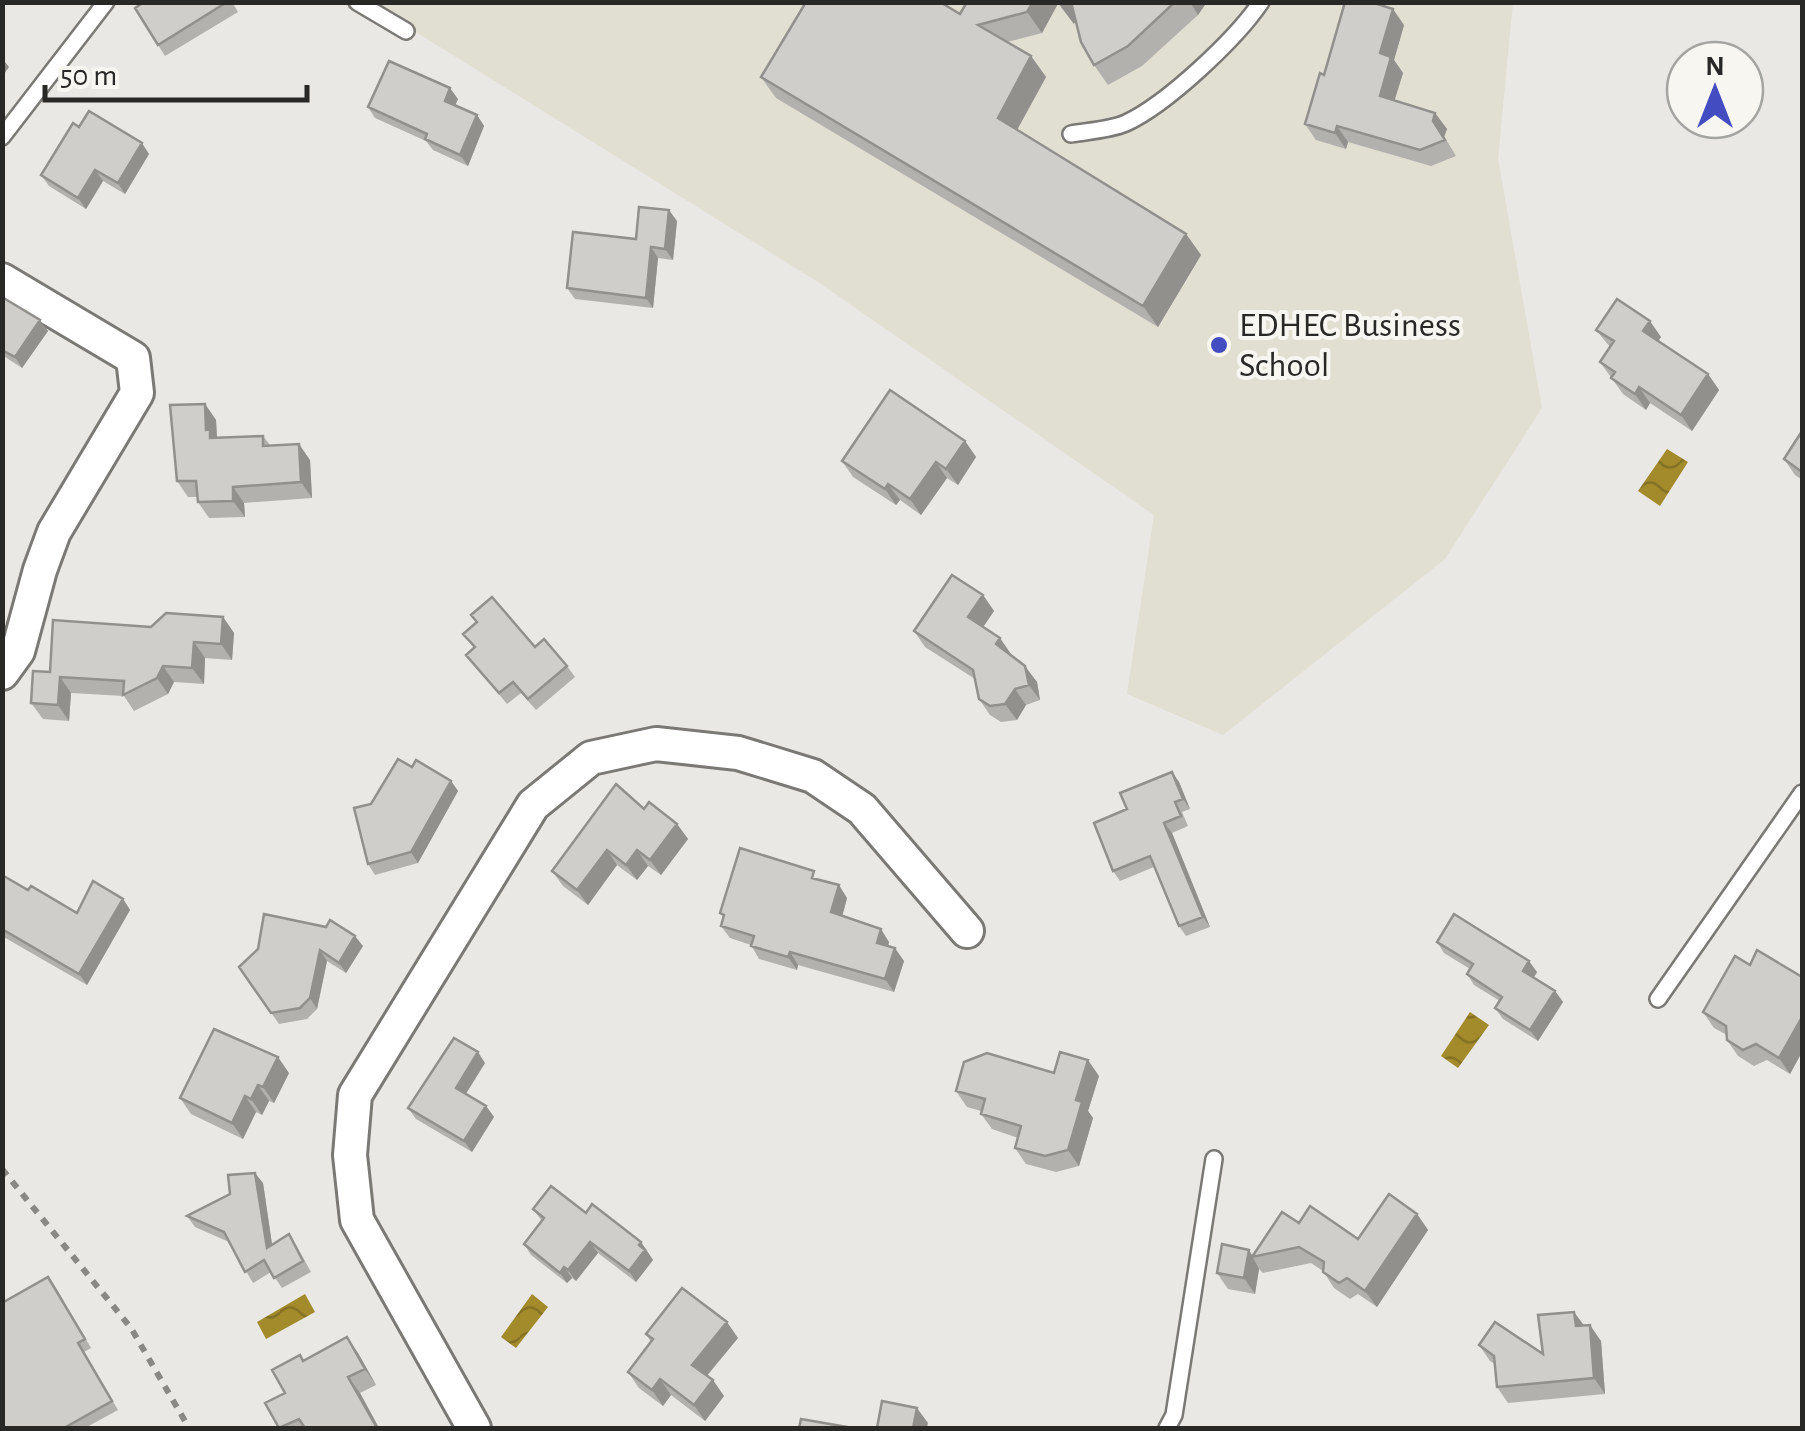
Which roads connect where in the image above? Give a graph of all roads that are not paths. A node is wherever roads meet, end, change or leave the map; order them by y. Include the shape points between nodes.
1 (106, 2) edge
2 (357, 2) edge
3 (1262, 2) edge
4 (406, 31) dead end
5 (1071, 134) dead end
6 (2, 138) edge
7 (2, 280) edge
8 (2, 673) edge
9 (1802, 793) edge
10 (967, 931) dead end
11 (1658, 999) dead end
12 (1214, 1160) dead end
13 (474, 1428) edge
14 (1167, 1428) edge

1 - 6 lane
2 - 4 lane
3 - 5 lane via 1244,26 1124,124
7 - 8 street via 133,358 136,394 54,532 18,652
9 - 11 lane
10 - 13 street via 862,809 813,776 738,753 656,744 590,758 534,804 354,1096 350,1155 357,1220
12 - 14 lane

